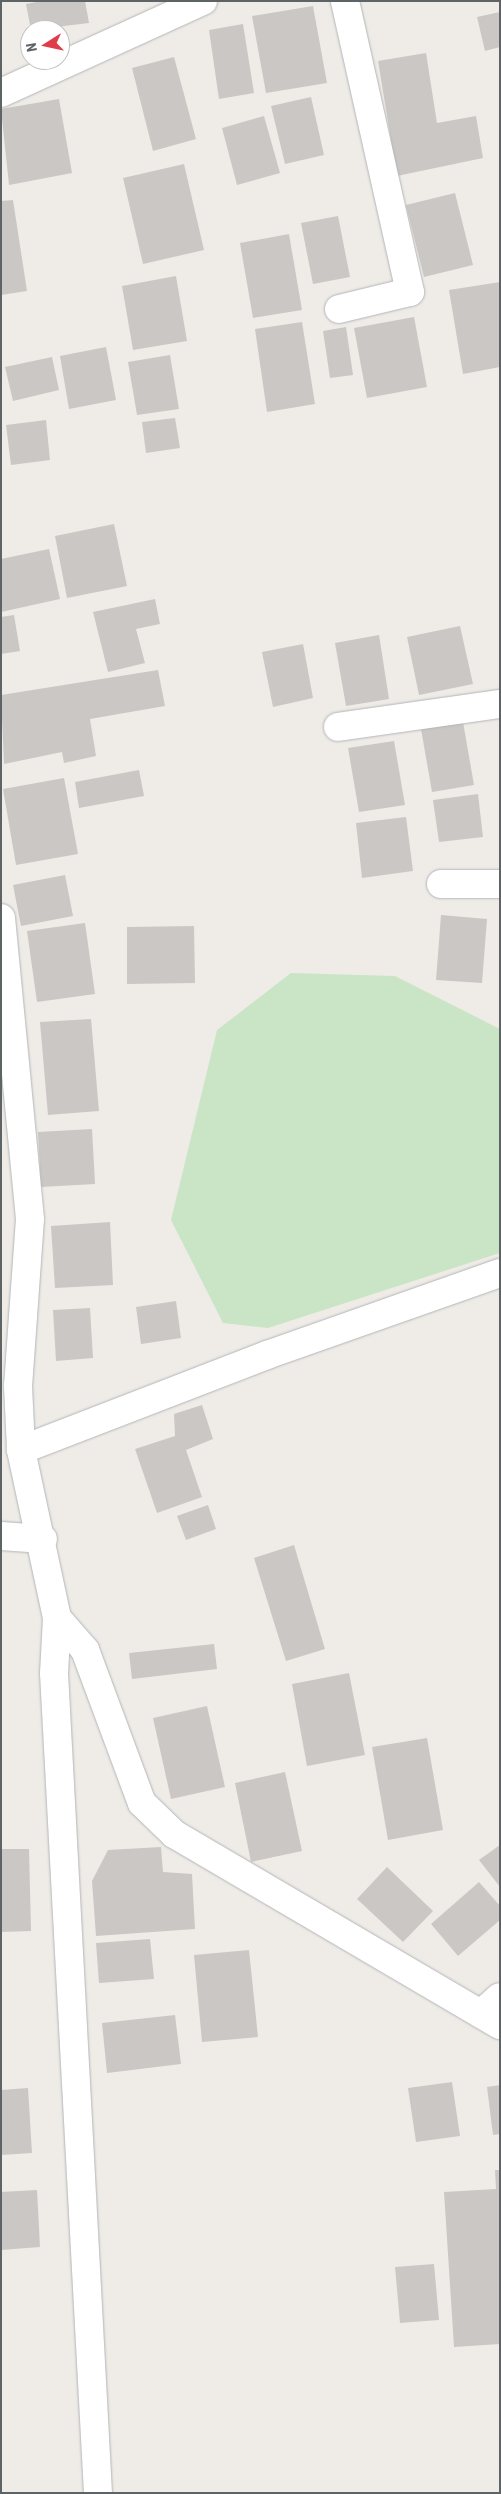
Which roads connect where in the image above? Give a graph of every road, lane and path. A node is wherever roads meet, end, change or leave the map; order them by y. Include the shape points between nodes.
1 (345, 1) edge
2 (194, 2) edge
3 (1, 93) edge
4 (340, 309) dead end
5 (500, 704) edge
6 (338, 727) dead end
7 (441, 884) dead end
8 (500, 884) edge
9 (1, 918) edge
10 (500, 1273) edge
11 (21, 1450) junction
12 (1, 1536) edge
13 (43, 1539) junction
14 (57, 1618) junction
15 (493, 2012) edge
16 (98, 2493) edge

1 - 4 street via 410,292
2 - 3 street
5 - 6 street
7 - 8 street
9 - 11 street via 30,1218 18,1386
10 - 11 street via 267,1355
11 - 13 street
12 - 13 street
13 - 14 street
14 - 15 street via 85,1650 142,1803 174,1834
14 - 16 street via 54,1673

